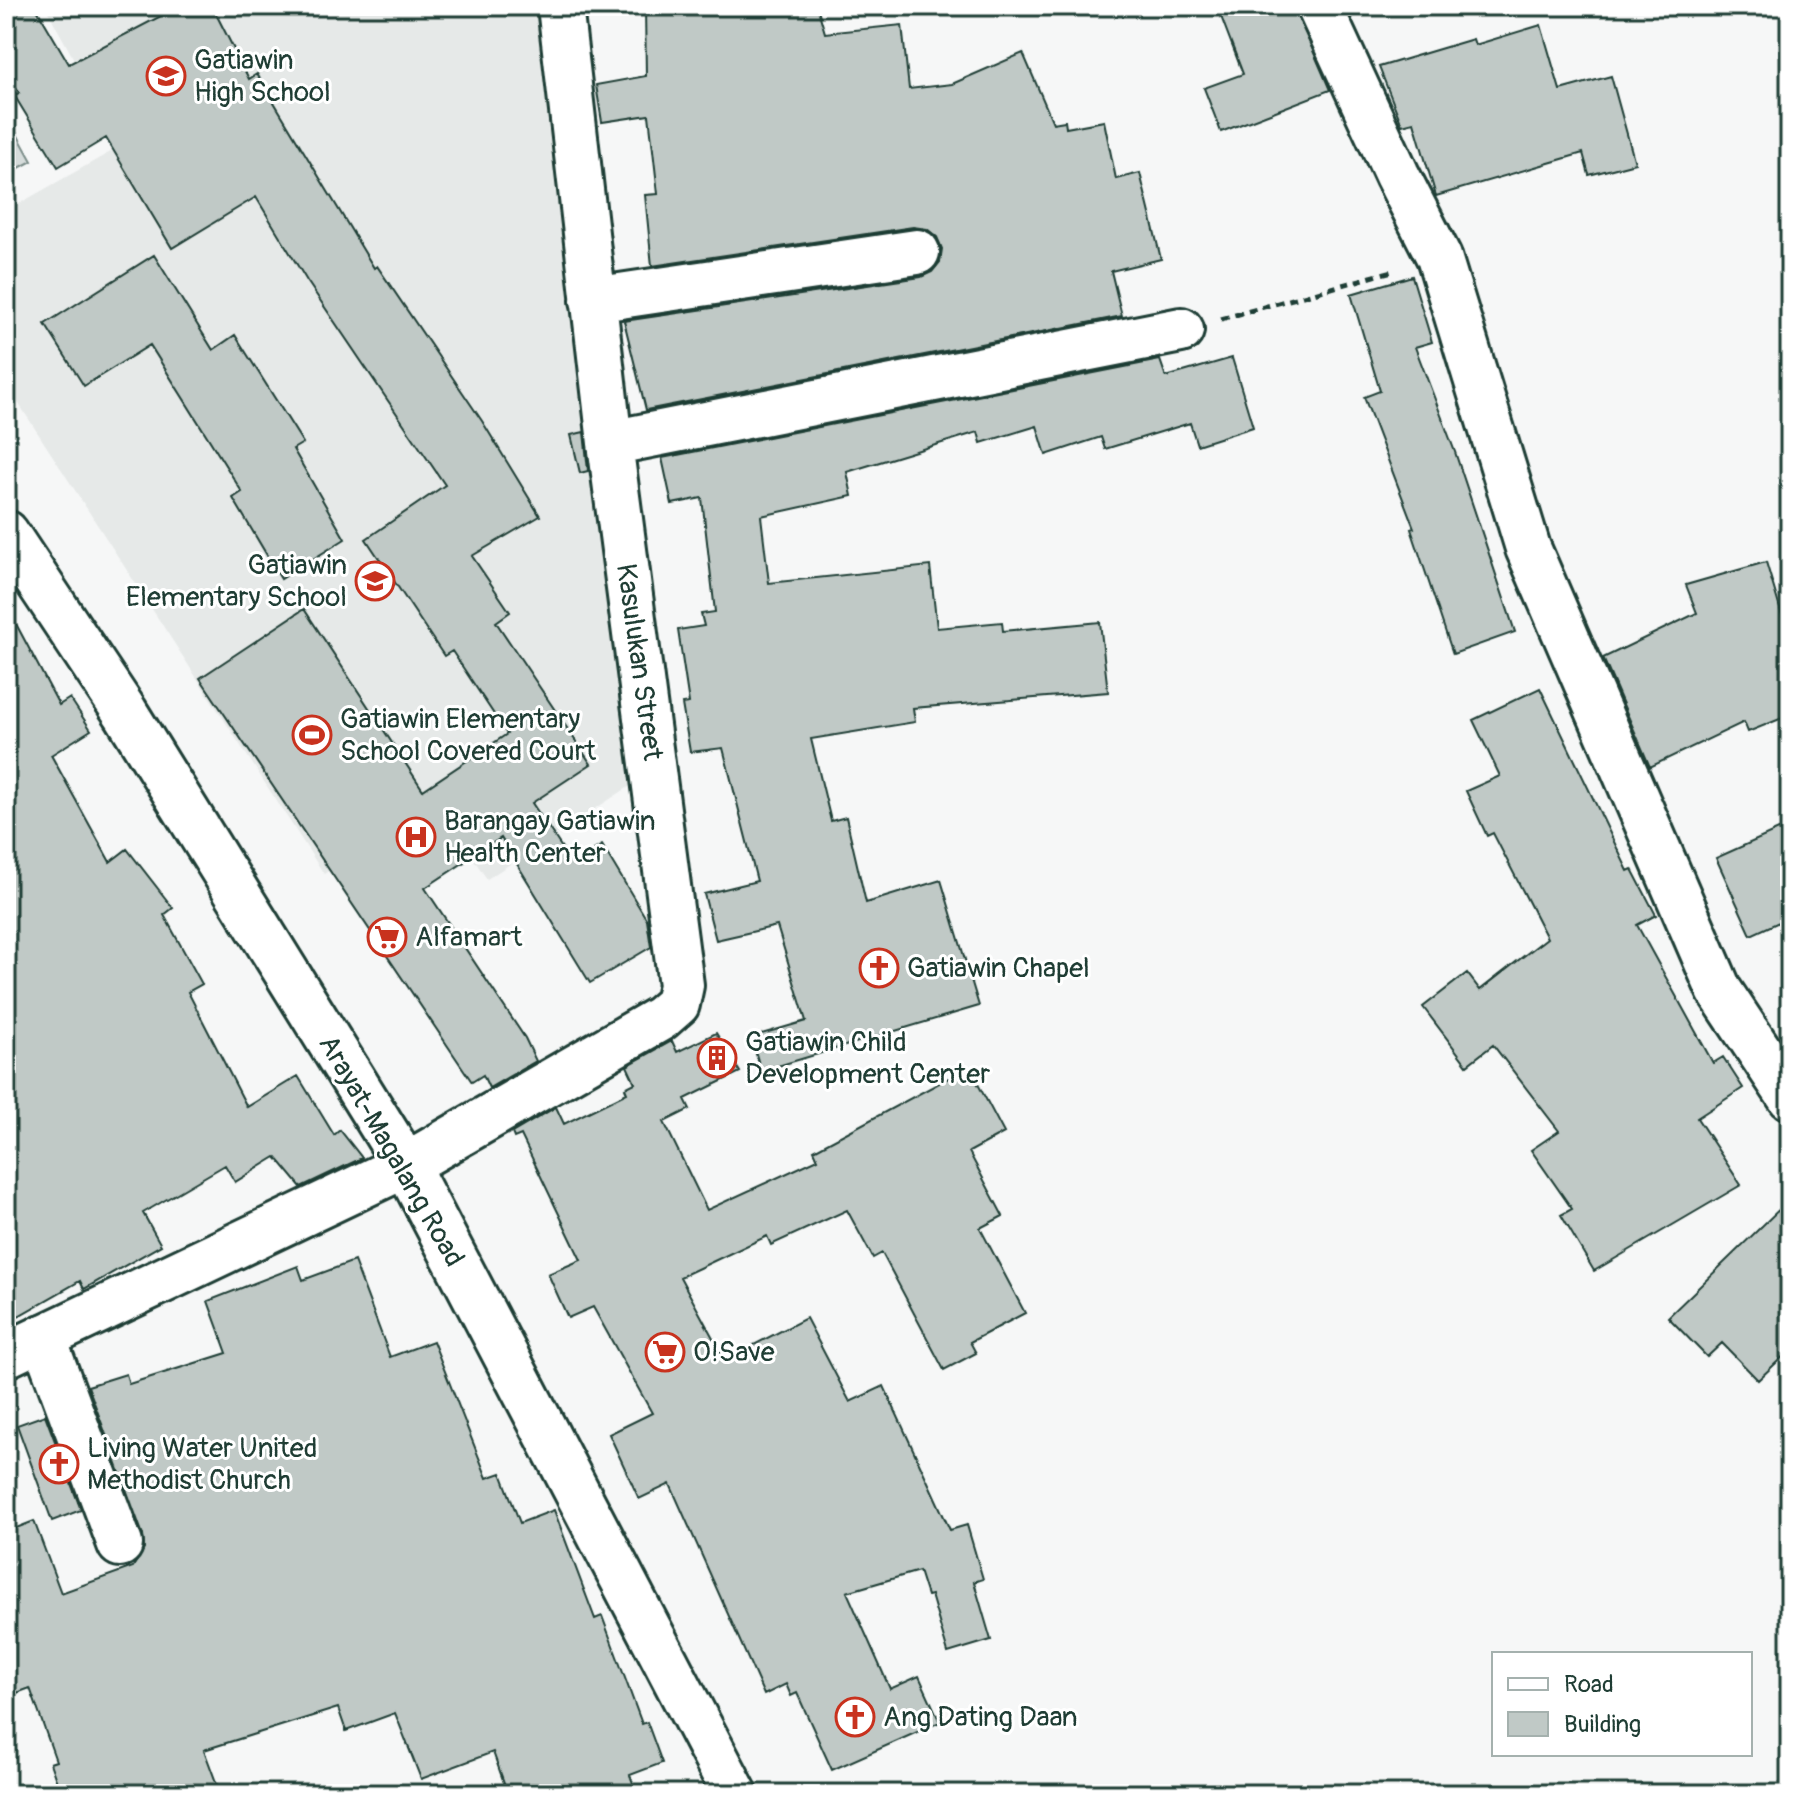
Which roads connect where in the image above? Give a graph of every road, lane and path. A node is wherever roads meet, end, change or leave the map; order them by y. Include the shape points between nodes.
1 (560, 6) edge
2 (1319, 6) edge
3 (917, 252) dead end
4 (1439, 257) junction
5 (593, 300) junction
6 (1181, 330) joint
7 (610, 443) junction
8 (6, 533) edge
9 (1790, 1097) edge
10 (406, 1165) junction
11 (24, 1346) edge
12 (120, 1544) dead end
13 (735, 1794) edge

1 - 5 street, Kasulukan Street
2 - 4 street
3 - 5 street
4 - 6 path
4 - 9 street via 1528,548 1719,990
5 - 7 street, Kasulukan Street
6 - 7 street
7 - 10 street, Kasulukan Street via 681,985 677,1004
8 - 10 street, Arayat-Magalang Road via 125,712
10 - 11 street, Kasulukan Street
10 - 13 street, Arayat-Magalang Road
11 - 12 street

